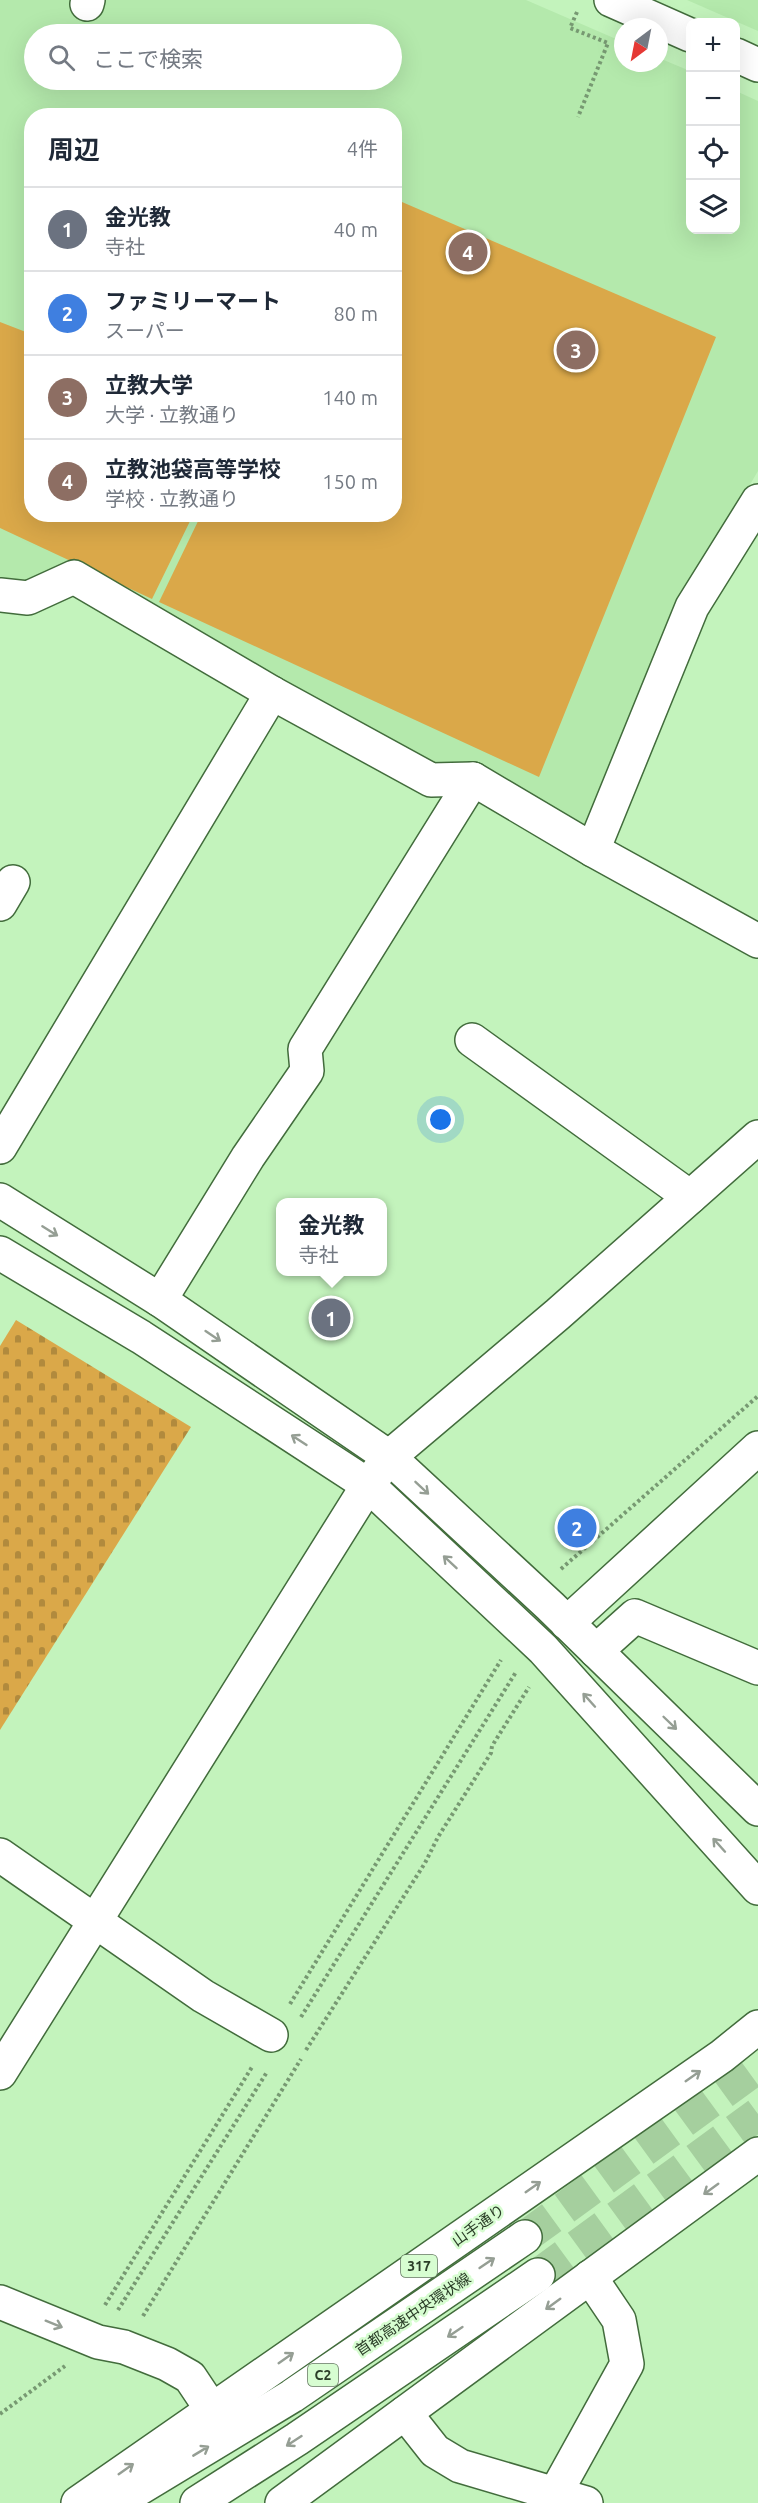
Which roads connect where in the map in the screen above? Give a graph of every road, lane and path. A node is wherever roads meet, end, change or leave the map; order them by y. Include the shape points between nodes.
1 (611, 0) edge
2 (570, 28) dead end
3 (686, 33) edge
4 (740, 57) edge
5 (758, 64) edge
6 (578, 117) dead end
7 (753, 521) edge
8 (0, 595) edge
9 (273, 693) junction
10 (473, 779) junction
11 (593, 850) junction
12 (758, 941) edge
13 (472, 1040) dead end
14 (758, 1137) edge
15 (0, 1147) edge
16 (690, 1197) junction
17 (0, 1200) edge
18 (0, 1253) edge
19 (160, 1300) junction
20 (758, 1396) edge
21 (758, 1448) edge
22 (389, 1457) junction
23 (368, 1485) junction
24 (534, 1593) junction
25 (567, 1623) junction
26 (596, 1651) junction
27 (502, 1658) dead end
28 (758, 1668) edge
29 (530, 1686) dead end
30 (758, 1809) edge
31 (0, 1855) edge
32 (758, 1888) edge
33 (95, 1921) junction
34 (758, 2027) edge
35 (271, 2035) junction
36 (0, 2073) edge
37 (758, 2154) edge
38 (525, 2237) tunnel mouth
39 (538, 2275) tunnel mouth
40 (590, 2277) junction
41 (0, 2302) edge
42 (85, 2337) junction
43 (124, 2347) junction
44 (212, 2410) junction
45 (405, 2413) junction
46 (564, 2500) edge
47 (78, 2503) edge
48 (115, 2503) edge
49 (197, 2503) edge
50 (282, 2503) edge

1 - 3 main road
2 - 6 path via 608,43
4 - 5 main road
7 - 11 main road via 692,607
8 - 9 main road via 28,597 74,577
9 - 10 main road via 431,780
9 - 15 main road
10 - 11 main road
10 - 19 main road via 305,1049 307,1071 248,1157
11 - 12 main road
13 - 16 main road
14 - 16 main road
16 - 22 main road
17 -> 19 main road
23 -> 18 main road via 141,1337
19 -> 22 main road
20 - 24 path
21 - 25 main road
22 - 23 main road
22 -> 24 main road
32 -> 23 main road via 543,1649
23 - 33 main road
24 - 25 main road
25 - 26 main road
26 - 28 main road via 635,1616
26 -> 30 main road
27 - 35 path
29 - 43 path
31 - 33 main road
33 - 35 main road via 203,1996
33 - 36 main road
44 -> 34 main road, 山手通り / 317 via 722,2056
35 - 42 path
37 -> 40 main road
48 -> 38 main road, 首都高速中央環状線 / C2 via 292,2396
39 -> 49 main road, C2
40 -> 45 main road
40 - 46 main road via 620,2320 627,2364
41 -> 42 main road
42 - 43 main road
43 - 44 main road via 190,2377
47 -> 44 main road, 山手通り / 317
45 - 46 main road via 435,2451 460,2466
45 - 50 main road

